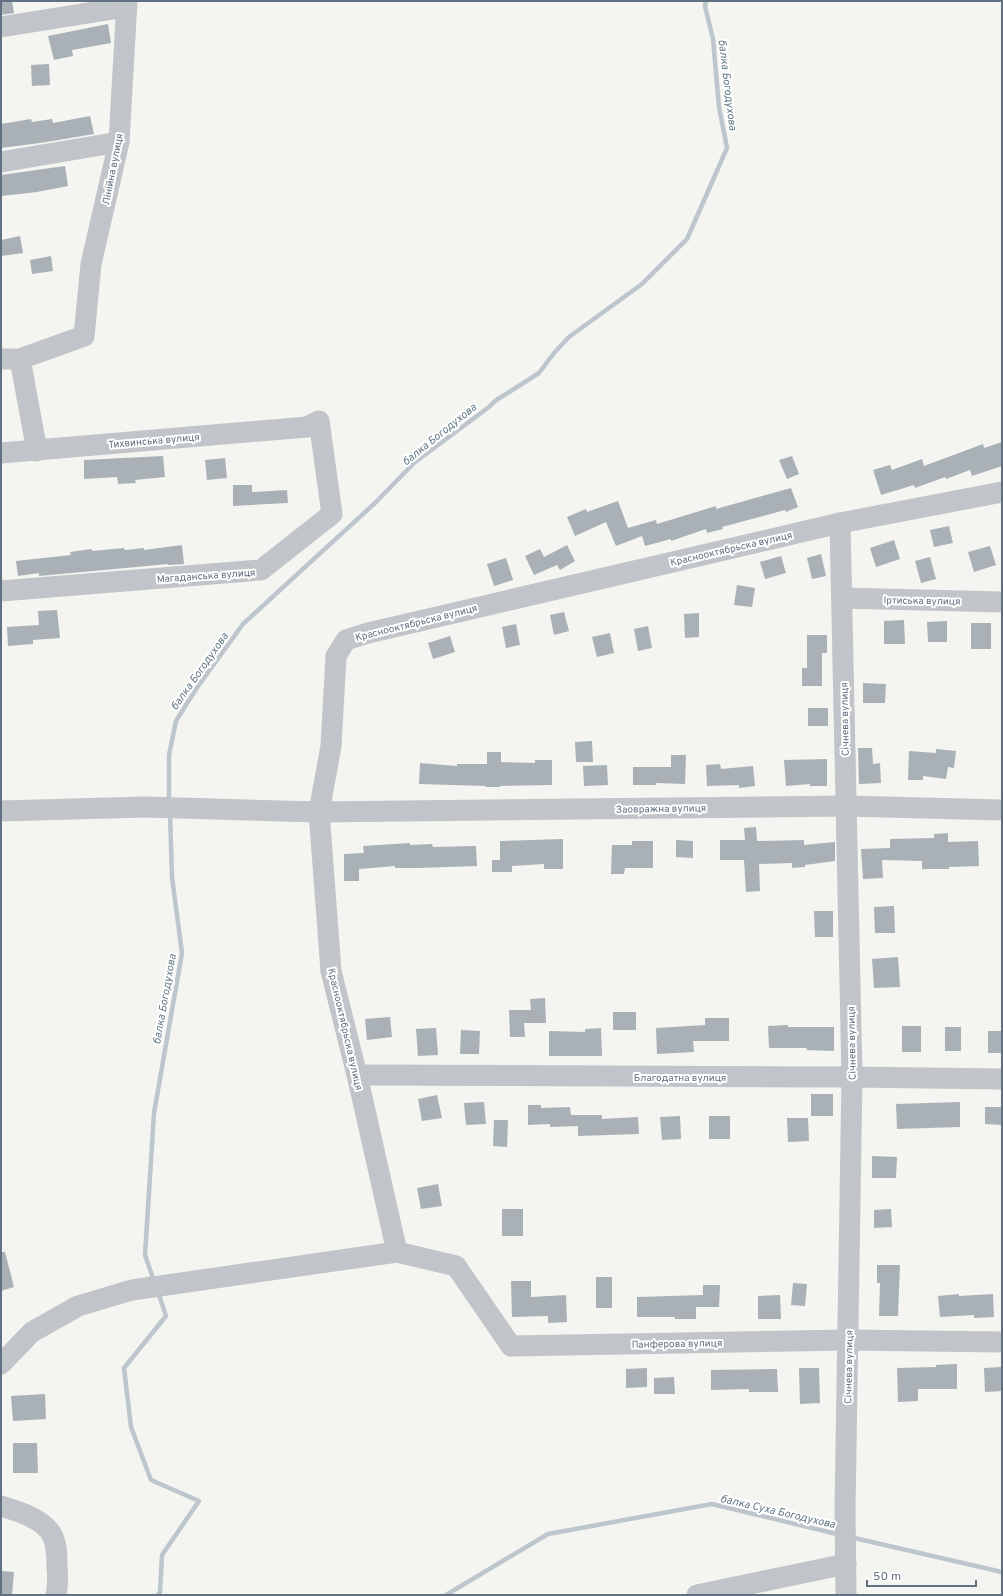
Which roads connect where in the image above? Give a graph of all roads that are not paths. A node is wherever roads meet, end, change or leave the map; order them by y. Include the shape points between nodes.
1 (126, 4) edge
2 (1, 27) edge
3 (119, 142) junction
4 (1, 162) edge
5 (11, 359) edge
6 (307, 427) joint
7 (37, 450) junction
8 (1, 453) edge
9 (1002, 492) edge
10 (840, 523) junction
11 (1, 591) edge
12 (842, 598) junction
13 (1002, 602) edge
14 (846, 806) junction
15 (1002, 810) edge
16 (1, 811) edge
17 (319, 812) junction
18 (357, 1075) junction
19 (852, 1077) junction
20 (1002, 1079) edge
21 (397, 1252) junction
22 (848, 1340) junction
23 (1002, 1342) edge
24 (1, 1364) edge
25 (1, 1506) edge
26 (846, 1564) junction
27 (56, 1595) edge
28 (697, 1595) edge
29 (846, 1595) edge

1 - 2 street
1 - 3 street, Лінійна вулиця
3 - 4 street
3 - 5 street, Лінійна вулиця via 91,264 84,336
5 - 7 street
6 - 7 street, Тихвинська вулиця
6 - 11 street, Магаданська вулиця via 319,421 332,514 261,570
7 - 8 street, Тихвинська вулиця
9 - 10 street, Краснооктябрьска вулиця
10 - 12 street, Січнева вулиця
10 - 17 street, Краснооктябрьска вулиця via 346,640 336,656 331,746
12 - 13 street, Іртиська вулиця
12 - 14 street, Січнева вулиця
14 - 15 street, Заовражна вулиця
14 - 17 street, Заовражна вулиця
14 - 19 street, Січнева вулиця
16 - 17 street, Заовражна вулиця via 145,807
17 - 18 street, Краснооктябрьска вулиця via 331,972
18 - 19 street, Благодатна вулиця
18 - 21 street, Краснооктябрьска вулиця
19 - 20 street, Благодатна вулиця
19 - 22 street, Січнева вулиця
21 - 22 street, Панферова вулиця via 456,1266 511,1346
21 - 24 street via 132,1290 78,1306 32,1332
22 - 23 street, Панферова вулиця
22 - 26 street, Січнева вулиця
25 - 27 street via 38,1521 52,1536 57,1553
26 - 28 street
26 - 29 street, Січнева вулиця

